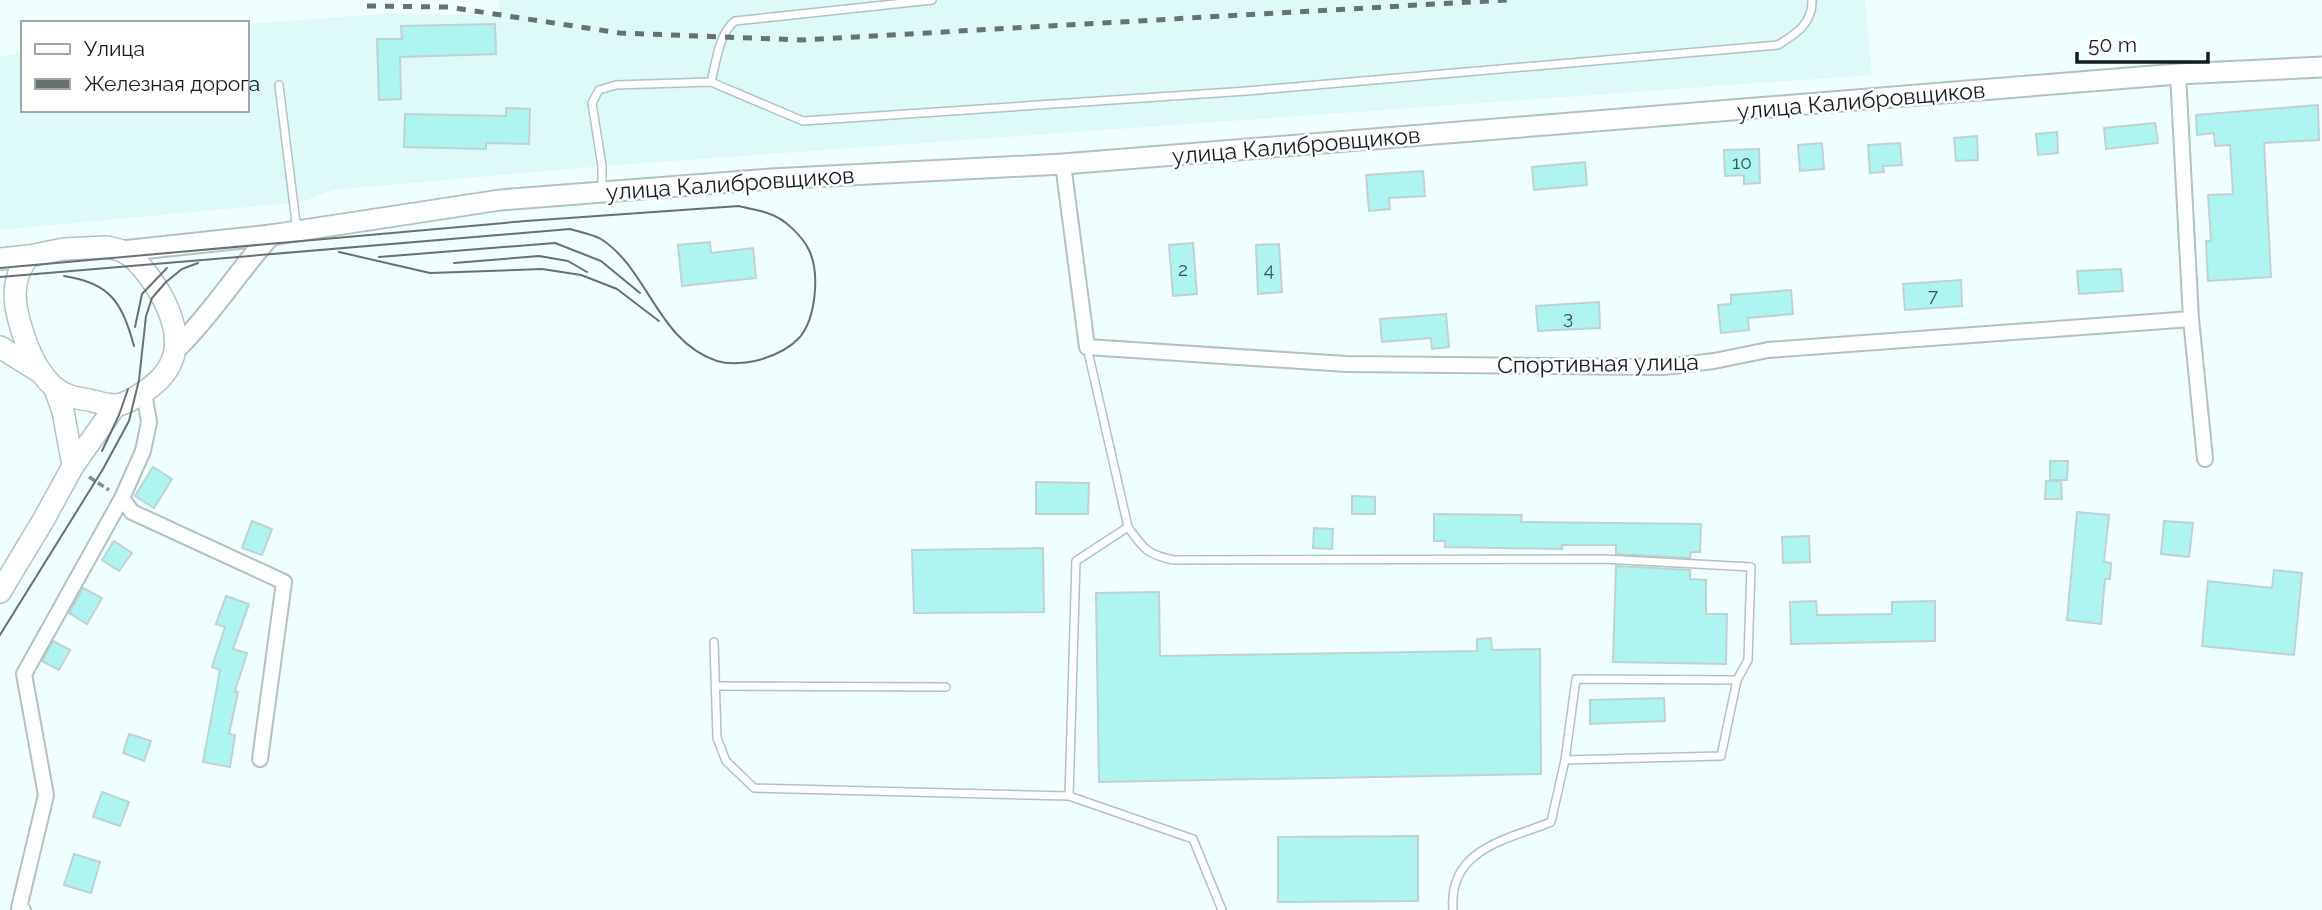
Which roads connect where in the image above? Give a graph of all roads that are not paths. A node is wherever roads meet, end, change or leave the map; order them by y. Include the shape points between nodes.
1 (932, 0) edge
2 (1812, 0) edge
3 (2322, 67) edge
4 (2178, 74) junction
5 (711, 82) junction
6 (279, 85) dead end
7 (1063, 164) junction
8 (603, 192) junction
9 (298, 231) junction
10 (271, 235) junction
11 (122, 251) junction
12 (29, 256) junction
13 (0, 259) edge
14 (2191, 319) junction
15 (1087, 346) junction
16 (0, 347) edge
17 (177, 348) junction
18 (48, 381) junction
19 (144, 392) junction
20 (116, 405) junction
21 (2205, 459) dead end
22 (73, 466) junction
23 (122, 498) junction
24 (1128, 527) junction
25 (0, 592) edge
26 (715, 642) dead end
27 (1737, 680) junction
28 (716, 685) junction
29 (946, 687) dead end
30 (260, 759) dead end
31 (1565, 760) junction
32 (1069, 796) junction
33 (23, 910) edge
34 (1222, 910) edge
35 (1453, 910) edge

1 - 5 lane via 735,21 723,37
2 - 5 lane via 1812,12 1800,32 1778,45 1233,92 803,121
3 - 4 street, улица Калибровщиков
4 - 7 street, улица Калибровщиков
4 - 14 street
5 - 8 lane via 616,85 599,90 592,103
6 - 9 lane
7 - 8 street, улица Калибровщиков
7 - 15 street
8 - 9 street, улица Калибровщиков via 500,200
9 - 10 street, улица Калибровщиков
10 - 11 street, улица Калибровщиков
10 - 17 street
11 - 12 main road via 64,249
11 - 17 main road via 139,265 168,308
12 - 13 main road
12 - 18 main road via 17,276 14,305 25,341
14 - 15 street, Спортивная улица via 1768,350 1664,367 1346,364
14 - 21 street
15 - 24 lane
16 - 18 main road
17 - 19 main road via 160,382
18 - 20 main road via 70,397
18 - 22 main road via 63,411
19 - 20 main road
19 - 23 street via 149,422 143,451
20 - 22 main road
22 - 25 main road
23 - 30 street via 132,512 284,582
23 - 33 street via 24,674 46,795 19,908
24 - 27 lane via 1156,557 1174,560 1604,559 1751,567 1748,660
24 - 32 lane via 1076,561
26 - 28 lane
27 - 31 lane via 1721,756
27 - 31 lane via 1576,679
28 - 29 lane
28 - 32 lane via 717,738 726,761 754,788
31 - 35 lane via 1551,822 1475,853 1457,874
32 - 34 lane via 1193,839

